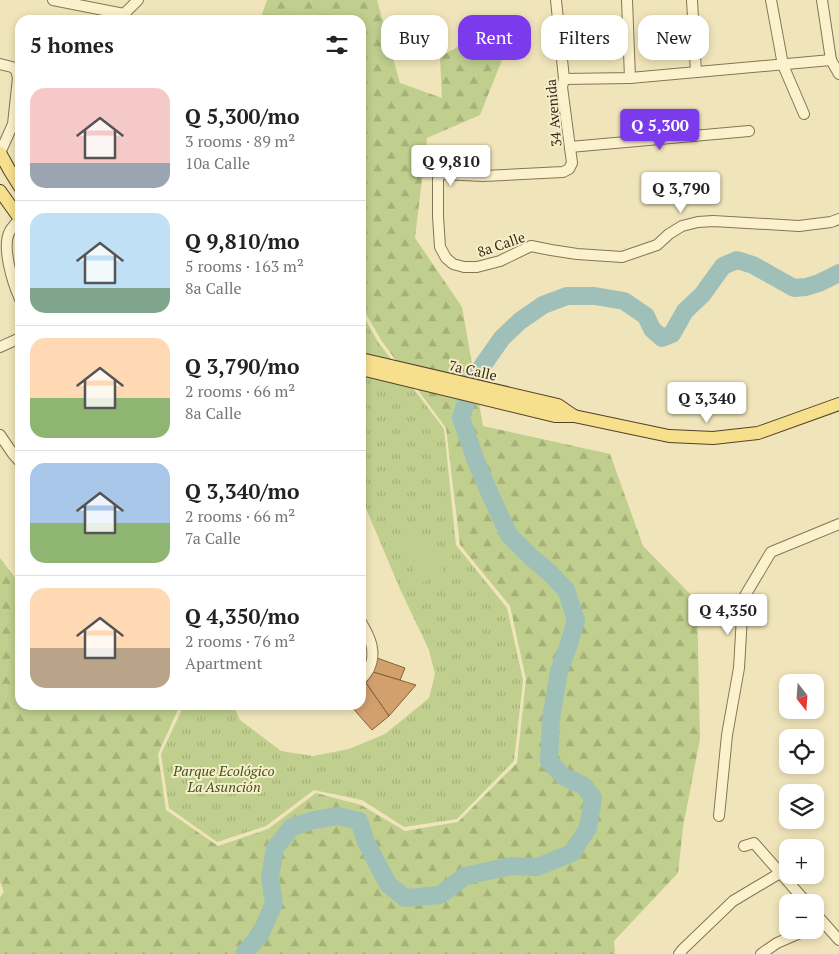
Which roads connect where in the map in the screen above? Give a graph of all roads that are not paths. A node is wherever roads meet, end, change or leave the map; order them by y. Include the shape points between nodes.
1 (53, 0) edge
2 (138, 0) edge
3 (556, 0) edge
4 (627, 0) edge
5 (692, 0) edge
6 (771, 0) edge
7 (822, 0) edge
8 (114, 15) edge
9 (124, 15) edge
10 (832, 60) junction
11 (0, 64) edge
12 (783, 65) junction
13 (15, 69) edge
14 (696, 72) junction
15 (839, 74) edge
16 (630, 78) junction
17 (564, 79) junction
18 (15, 106) edge
19 (804, 114) dead end
20 (748, 131) dead end
21 (570, 147) junction
22 (0, 153) edge
23 (572, 163) joint
24 (15, 179) edge
25 (0, 190) edge
26 (15, 212) edge
27 (839, 219) edge
28 (15, 225) edge
29 (15, 288) edge
30 (15, 340) edge
31 (0, 347) edge
32 (366, 360) edge
33 (366, 370) edge
34 (839, 404) edge
35 (556, 411) junction
36 (0, 435) edge
37 (15, 456) edge
38 (839, 524) edge
39 (366, 631) edge
40 (366, 674) edge
41 (719, 816) dead end
42 (744, 846) dead end
43 (779, 873) edge
44 (779, 875) edge
45 (789, 884) edge
46 (799, 894) edge
47 (824, 928) edge
48 (786, 939) edge
49 (839, 940) edge
50 (679, 954) edge
51 (761, 954) edge

1 - 8 street
2 - 9 street
3 - 17 street, 34 Avenida
4 - 16 street
5 - 14 street
6 - 12 street
7 - 10 street
10 - 12 street
10 - 15 street
11 - 13 street
12 - 14 street
12 - 19 street
14 - 16 street
16 - 17 street
17 - 21 street, 34 Avenida via 562,86
18 - 22 street via 13,124
20 - 21 street
21 - 23 street, 34 Avenida
22 - 24 main road
23 - 27 street, 8a Calle via 570,169 563,172 439,175 440,247 446,258 453,264 477,267 531,246 622,257 657,245 682,226 698,222 799,226
25 - 26 main road
28 - 29 street via 9,232 7,249
30 - 31 street
32 - 35 main road, 7a Calle
33 - 35 main road, 7a Calle
34 - 35 main road, 7a Calle via 758,433 713,438 669,436
36 - 37 street
38 - 41 street via 771,552 743,599 739,668 727,735
39 - 40 street via 373,656
42 - 43 street via 754,843
44 - 50 street via 733,901
45 - 46 street
47 - 49 street
48 - 51 street

